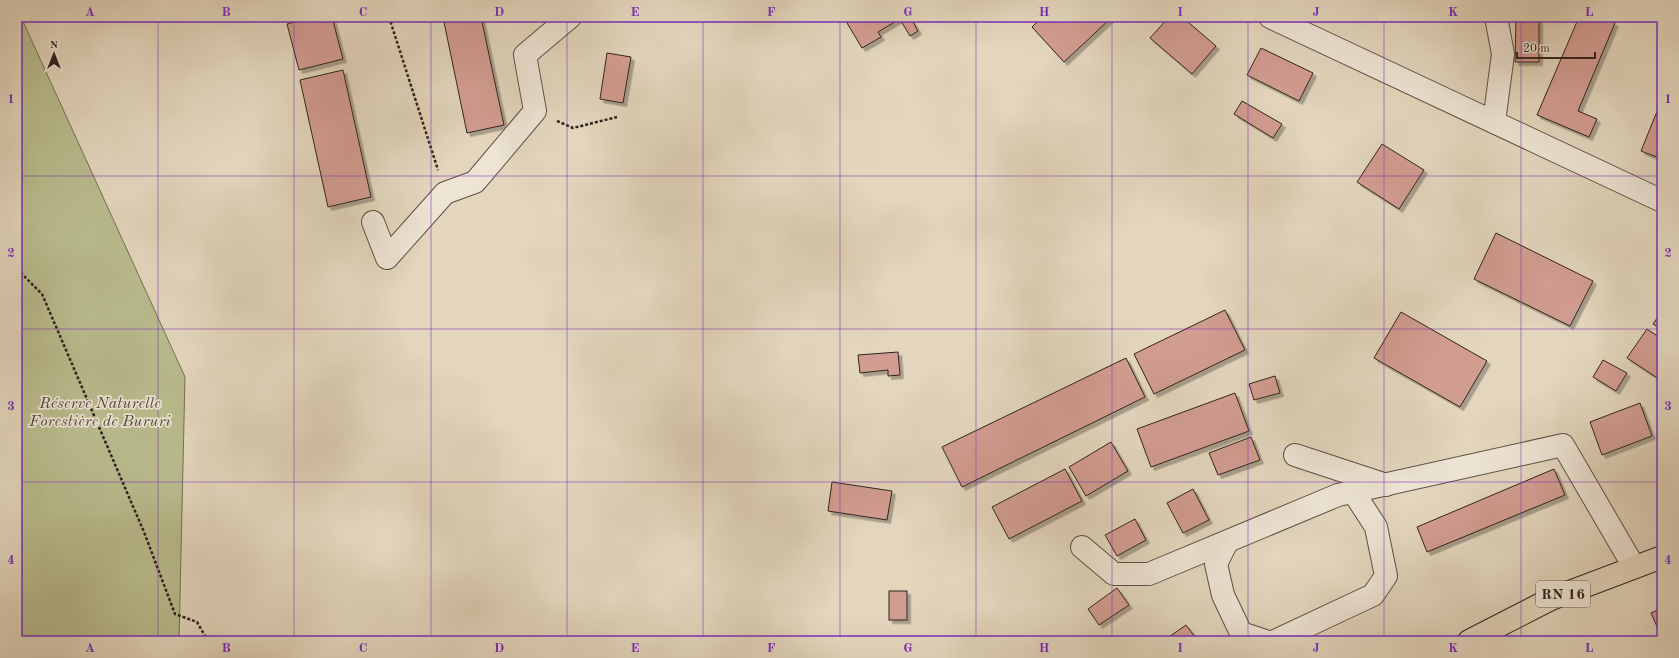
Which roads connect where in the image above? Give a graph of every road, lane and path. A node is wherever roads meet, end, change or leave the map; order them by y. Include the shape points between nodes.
1 (389, 17) edge
2 (570, 17) edge
3 (1270, 17) edge
4 (1496, 17) edge
5 (535, 111) junction
6 (617, 117) dead end
7 (1494, 122) junction
8 (445, 193) junction
9 (1662, 201) edge
10 (373, 222) dead end
11 (17, 269) edge
12 (1296, 455) dead end
13 (1386, 485) junction
14 (1354, 493) junction
15 (1227, 542) junction
16 (1082, 547) dead end
17 (1662, 557) edge
18 (1634, 567) junction
19 (208, 641) edge
20 (1265, 641) edge
21 (1275, 641) edge
22 (1469, 641) edge

1 - 8 path
2 - 5 street via 525,55
3 - 7 street
4 - 7 street via 1503,54
5 - 6 path via 573,128
5 - 8 street via 475,182
7 - 9 street
8 - 10 street via 387,258
11 - 19 path via 42,294 144,532 174,614 197,622
12 - 13 street
13 - 14 street
13 - 18 street via 1563,445
14 - 15 street via 1338,495
14 - 21 street via 1376,527 1386,576 1374,595
15 - 16 street via 1149,574 1114,574
15 - 20 street via 1216,564 1223,595 1241,633
17 - 18 main road, RN 16 / RN 16
18 - 22 main road, RN 16 / RN 16 via 1551,599

